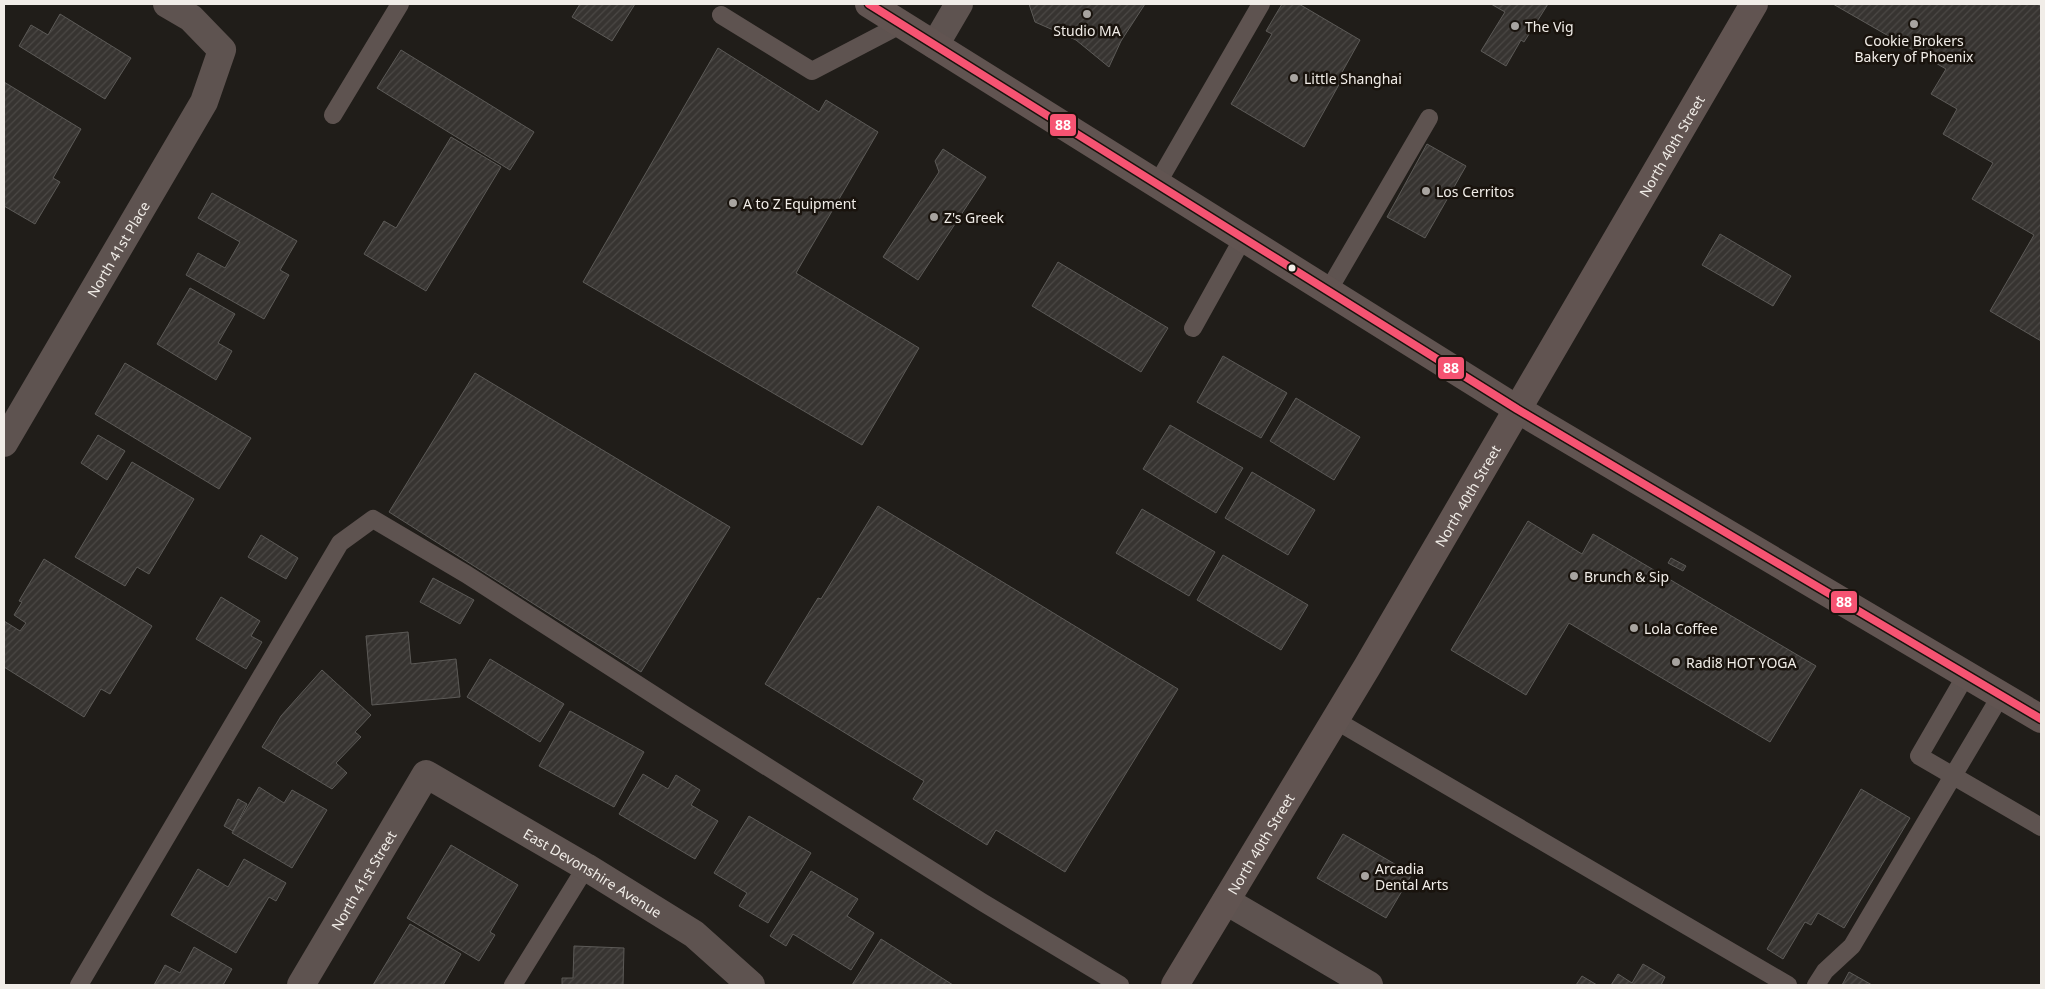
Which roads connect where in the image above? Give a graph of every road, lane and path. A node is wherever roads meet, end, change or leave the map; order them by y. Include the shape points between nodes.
1 (167, 4) edge
2 (400, 4) edge
3 (869, 4) edge
4 (959, 4) edge
5 (1261, 4) edge
6 (1754, 4) edge
7 (721, 15) dead end
8 (902, 24) junction
9 (935, 45) junction
10 (333, 115) dead end
11 (1429, 118) dead end
12 (1157, 184) junction
13 (1243, 238) junction
14 (1328, 291) junction
15 (1192, 328) dead end
16 (1517, 409) junction
17 (4, 443) edge
18 (1966, 675) junction
19 (2001, 695) junction
20 (2041, 719) edge
21 (1335, 720) junction
22 (426, 774) joint
23 (1953, 776) junction
24 (2041, 827) edge
25 (586, 867) junction
26 (1226, 901) junction
27 (79, 985) edge
28 (301, 985) edge
29 (513, 985) edge
30 (751, 985) edge
31 (1120, 985) edge
32 (1175, 985) edge
33 (1369, 985) edge
34 (1788, 985) edge
35 (1816, 985) edge

1 - 17 street, North 41st Place via 191,18 222,50 204,102
2 - 10 lane
3 - 8 main road
4 - 9 street
5 - 12 lane
6 - 16 main road, North 40th Street
7 - 8 lane via 812,71
8 - 9 main road
9 - 12 main road
11 - 14 lane
12 - 13 main road
13 - 14 main road
13 - 15 lane
14 - 16 main road
16 - 18 main road
16 - 21 main road, North 40th Street
18 - 19 main road
18 - 23 lane via 1919,756
19 - 20 main road
19 - 23 lane
21 - 26 main road, North 40th Street
21 - 34 lane
22 - 25 street, East Devonshire Avenue
22 - 28 street, North 41st Street
23 - 24 lane
23 - 35 lane via 1852,946 1824,971
25 - 29 lane
25 - 30 street, East Devonshire Avenue via 694,934
26 - 32 main road, North 40th Street
26 - 33 street
27 - 31 lane via 340,542 373,519 466,574 684,716 982,902

